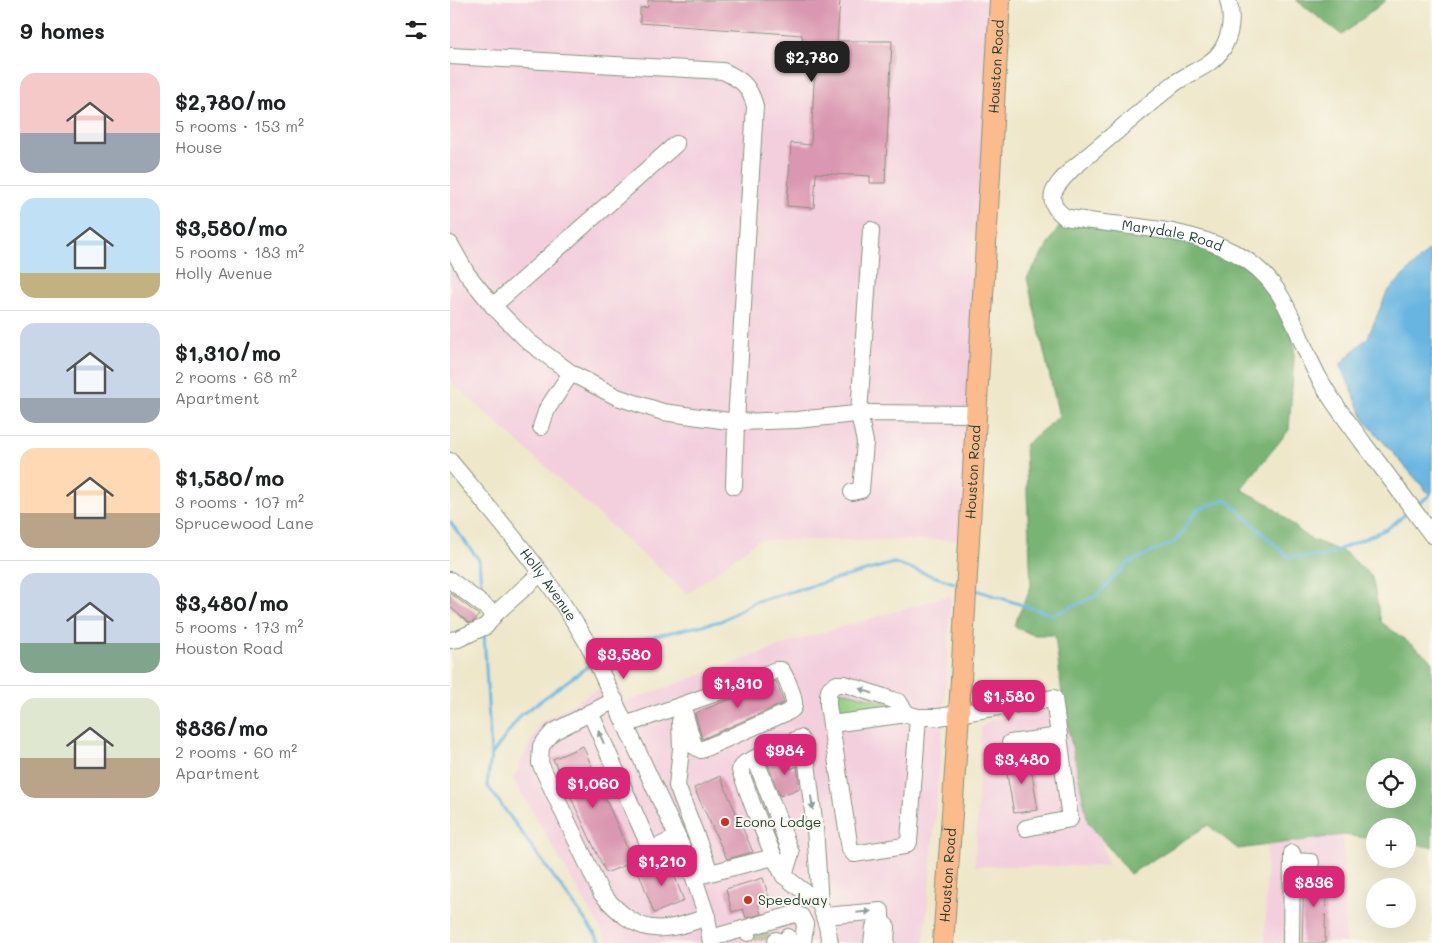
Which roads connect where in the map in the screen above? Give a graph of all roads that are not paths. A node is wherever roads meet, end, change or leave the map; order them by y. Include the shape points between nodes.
1 (1000, 0) edge
2 (1228, 0) edge
3 (450, 56) edge
4 (676, 144) dead end
5 (871, 230) dead end
6 (450, 244) edge
7 (493, 306) junction
8 (571, 373) junction
9 (859, 414) junction
10 (976, 414) junction
11 (736, 422) junction
12 (541, 427) dead end
13 (450, 461) edge
14 (734, 486) dead end
15 (852, 492) dead end
16 (1432, 535) edge
17 (540, 573) junction
18 (450, 580) edge
19 (494, 614) junction
20 (450, 640) edge
21 (615, 700) junction
22 (682, 705) junction
23 (590, 712) junction
24 (959, 714) junction
25 (912, 716) junction
26 (831, 724) junction
27 (625, 725) junction
28 (1059, 736) junction
29 (1010, 743) dead end
30 (755, 758) junction
31 (1026, 828) dead end
32 (678, 837) junction
33 (774, 857) junction
34 (1311, 862) dead end
35 (703, 875) junction
36 (784, 876) junction
37 (822, 910) junction
38 (707, 917) junction
39 (881, 921) junction
40 (738, 934) edge
41 (783, 936) edge
42 (711, 941) edge
43 (830, 943) edge
44 (872, 943) edge
45 (879, 943) edge
46 (886, 943) edge
47 (943, 943) edge
48 (1291, 943) edge

1 - 10 main road, Houston Road
2 - 16 street, Marydale Road via 1230,28 1214,58 1173,84 1072,169 1057,185 1052,195 1053,203 1065,217 1188,234 1251,262 1285,302 1313,367 1330,397
3 - 11 street via 722,71 738,78 750,90 755,106
4 - 7 street
5 - 9 street
6 - 7 street via 467,274
7 - 8 street via 529,342
8 - 11 street via 617,396 663,412
8 - 12 street via 547,409
9 - 10 street
9 - 11 street
9 - 15 street via 865,442 861,490
10 - 24 main road, Houston Road
11 - 14 street
13 - 17 street, Holly Avenue
17 - 19 street
17 - 21 street, Holly Avenue via 581,631
18 - 19 street
19 - 20 street via 486,626
21 - 23 street
21 - 27 street, Holly Avenue
22 - 22 street via 776,670 785,674 794,703 790,711 701,750 694,746
22 - 27 street
22 - 35 street via 677,786
32 -> 23 street via 651,850
23 - 38 street via 553,732 541,746 540,763 602,894 634,923 657,930
24 - 25 street via 939,718
24 - 28 street via 1054,698
24 - 47 main road, Houston Road
25 - 26 street
25 -> 26 street via 899,702 837,684 830,688 828,695
25 - 26 street via 910,840 906,845 856,854 851,852 845,824
27 - 32 street, Holly Avenue
28 - 29 street
28 - 31 street via 1070,819
30 - 33 street via 740,770
30 - 36 street via 791,853
30 -> 37 street via 800,738 805,748
32 - 35 street, Holly Avenue
33 - 35 street
33 - 36 street
34 - 48 street via 1292,857
35 - 38 street, Holly Avenue
36 - 37 street
37 -> 39 street via 881,911
37 - 43 street
38 - 42 street, Holly Avenue
39 - 44 street via 874,927
39 - 45 street
39 - 46 street via 887,927
40 - 41 street
40 - 42 street

